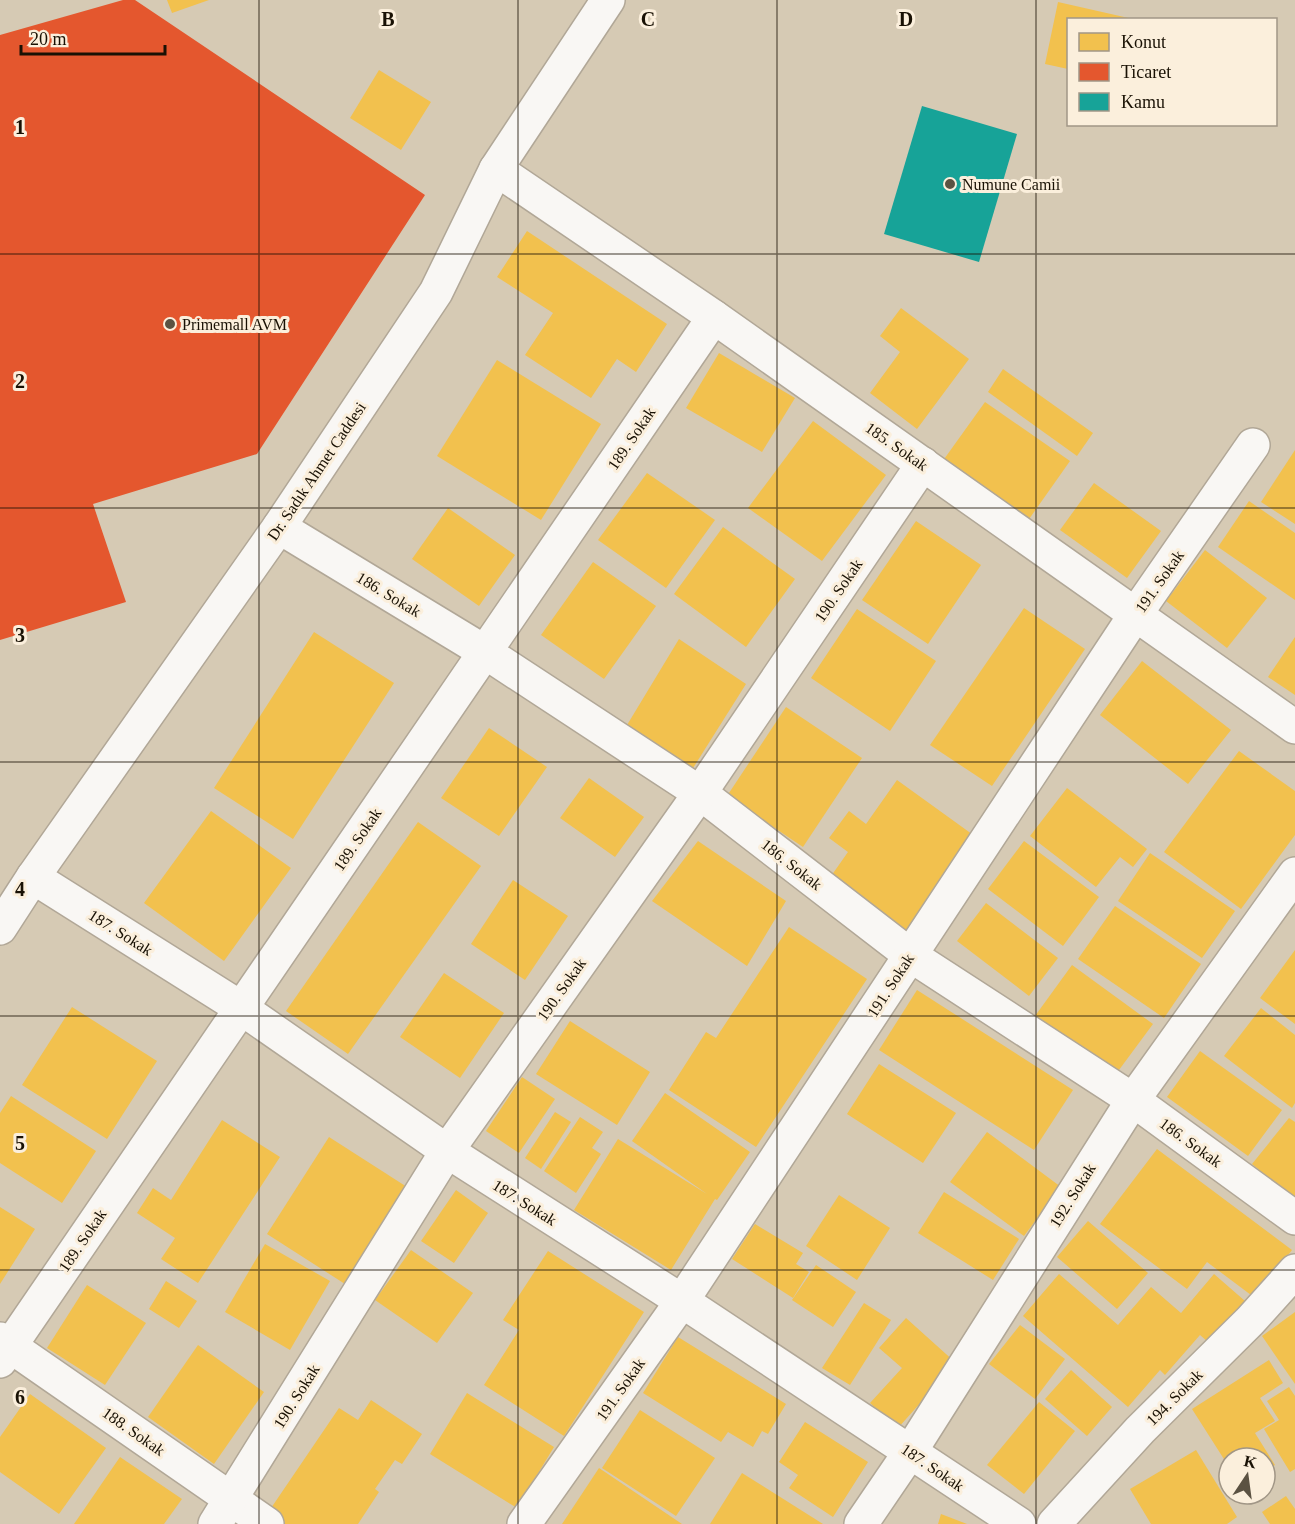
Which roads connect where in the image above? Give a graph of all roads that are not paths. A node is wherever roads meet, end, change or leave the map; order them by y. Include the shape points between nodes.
1 (608, 0) edge
2 (496, 169) junction
3 (714, 317) junction
4 (1253, 445) dead end
5 (923, 464) junction
6 (279, 527) junction
7 (1136, 615) junction
8 (485, 652) junction
9 (1295, 728) edge
10 (700, 793) junction
11 (1295, 874) edge
12 (33, 877) junction
13 (0, 928) edge
14 (910, 955) junction
15 (241, 1008) junction
16 (1132, 1100) junction
17 (447, 1152) junction
18 (1295, 1218) edge
19 (1295, 1271) edge
20 (682, 1301) junction
21 (3, 1348) edge
22 (910, 1452) junction
23 (223, 1512) edge
24 (267, 1524) edge
25 (524, 1524) edge
26 (861, 1524) edge
27 (1019, 1524) edge
28 (1054, 1524) edge

1 - 2 street, Dr. Sadık Ahmet Caddesi
2 - 3 street, 185. Sokak
2 - 6 street, Dr. Sadık Ahmet Caddesi via 436,292
3 - 5 street, 185. Sokak
3 - 8 street, 189. Sokak
4 - 7 street, 191. Sokak
5 - 7 street, 185. Sokak
5 - 10 street, 190. Sokak
6 - 8 street, 186. Sokak
6 - 12 street, Dr. Sadık Ahmet Caddesi
7 - 9 street, 185. Sokak
7 - 14 street, 191. Sokak
8 - 10 street, 186. Sokak
8 - 15 street, 189. Sokak
10 - 14 street, 186. Sokak
10 - 17 street, 190. Sokak
11 - 16 street, 192. Sokak
12 - 13 street, Dr. Sadık Ahmet Caddesi
12 - 15 street, 187. Sokak
14 - 16 street, 186. Sokak
14 - 20 street, 191. Sokak
15 - 17 street, 187. Sokak
15 - 21 street, 189. Sokak
16 - 18 street, 186. Sokak
16 - 22 street, 192. Sokak
17 - 20 street, 187. Sokak
17 - 23 street, 190. Sokak
19 - 28 street, 194. Sokak
20 - 22 street, 187. Sokak
20 - 25 street, 191. Sokak
21 - 23 street, 188. Sokak
22 - 26 street, 192. Sokak
22 - 27 street, 187. Sokak
23 - 24 street, 188. Sokak

